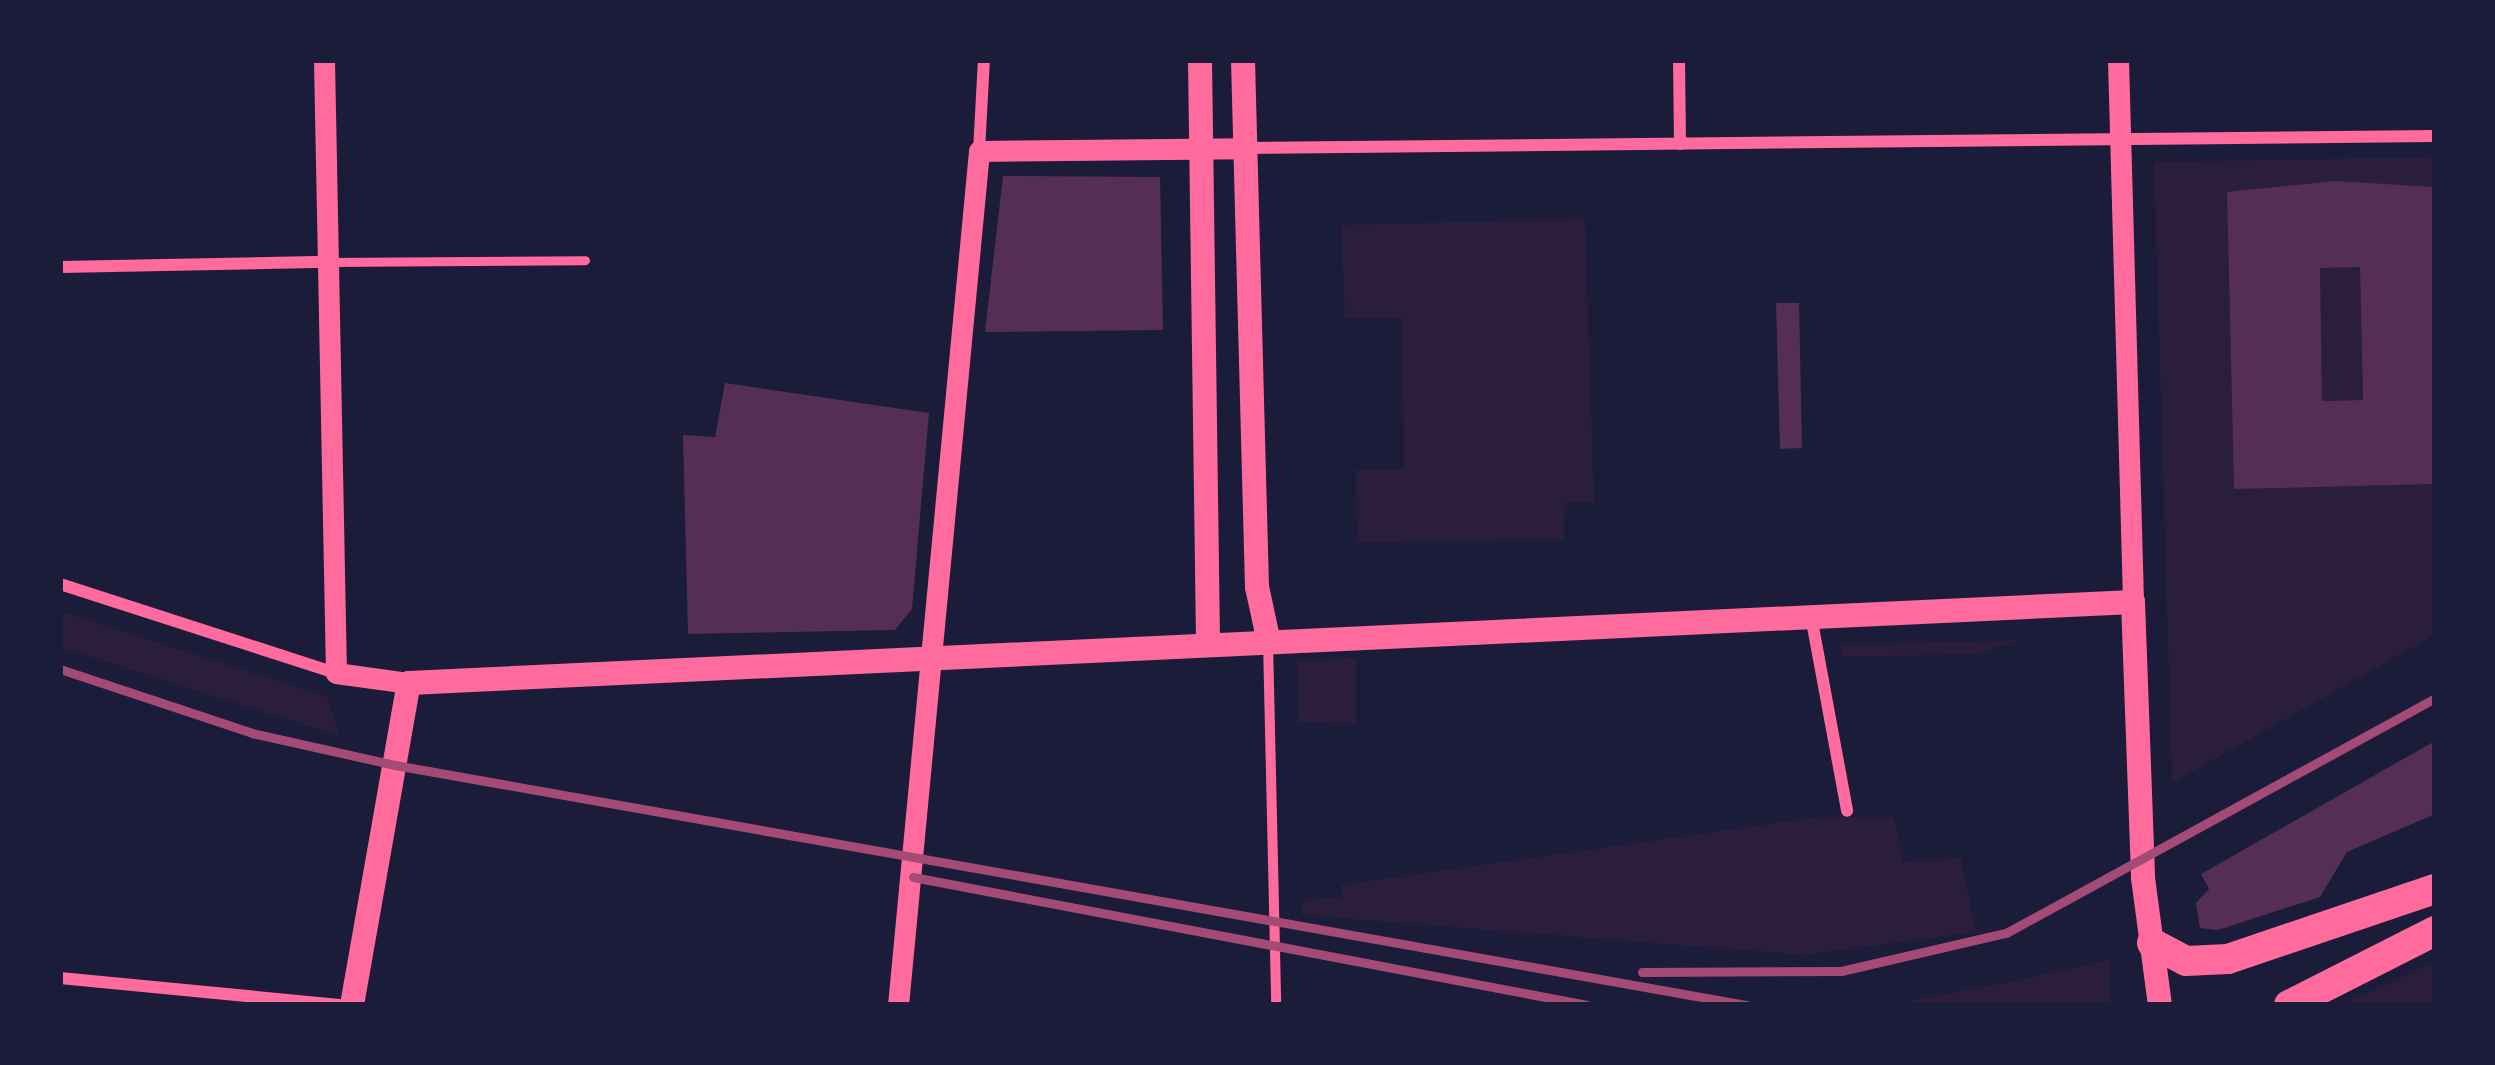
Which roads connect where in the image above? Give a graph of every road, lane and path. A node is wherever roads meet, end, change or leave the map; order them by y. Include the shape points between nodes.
1 (324, 60) edge
2 (984, 60) edge
3 (1200, 60) edge
4 (1243, 60) edge
5 (1679, 60) edge
6 (2118, 60) edge
7 (2435, 136) edge
8 (2120, 140) junction
9 (1680, 144) junction
10 (1244, 148) junction
11 (1202, 149) junction
12 (979, 151) junction
13 (585, 260) dead end
14 (328, 262) junction
15 (60, 267) edge
16 (60, 584) edge
17 (1211, 586) junction
18 (1257, 586) junction
19 (2133, 602) junction
20 (1811, 615) junction
21 (1268, 638) junction
22 (1208, 640) junction
23 (933, 659) junction
24 (336, 673) junction
25 (409, 683) junction
26 (1847, 811) dead end
27 (2435, 889) edge
28 (2435, 932) edge
29 (2152, 943) junction
30 (60, 978) edge
31 (2302, 1000) edge
32 (342, 1005) edge
33 (352, 1005) edge
34 (898, 1005) edge
35 (1276, 1005) edge
36 (2160, 1005) edge

1 - 14 street
2 - 12 street
3 - 11 main road
4 - 10 main road
5 - 9 street
6 - 8 street
7 - 8 street
8 - 9 street
8 - 19 street
9 - 10 street
10 - 11 street
10 - 18 main road
11 - 12 street
11 - 17 main road
12 - 23 street
13 - 14 lane
14 - 15 street
14 - 24 street
16 - 24 street
17 - 18 main road via 1237,598
17 - 22 main road
18 - 21 main road
19 - 20 main road
19 - 29 main road
20 - 21 main road
20 - 26 street
21 - 22 main road
21 - 35 street
22 - 23 main road
23 - 25 main road
23 - 34 street
24 - 25 street
25 - 33 main road
27 - 29 main road via 2228,959 2186,961
28 - 31 main road
29 - 36 main road
30 - 32 street

